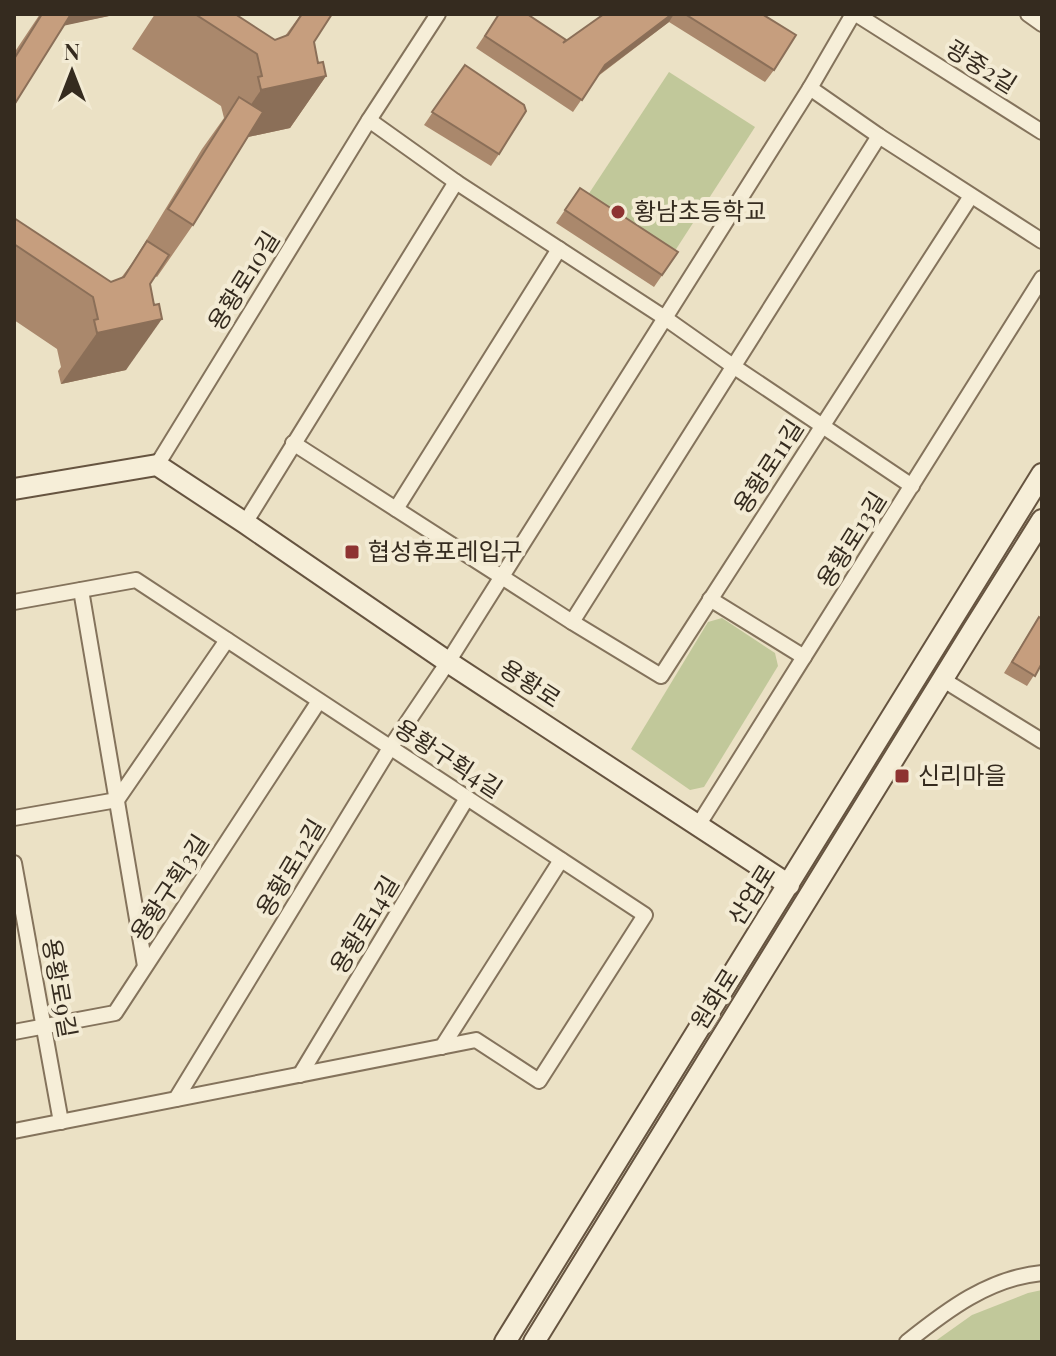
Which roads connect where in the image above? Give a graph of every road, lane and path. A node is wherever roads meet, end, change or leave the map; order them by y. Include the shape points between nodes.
1 (438, 14) edge
2 (855, 14) edge
3 (1028, 14) edge
4 (1042, 24) edge
5 (810, 88) junction
6 (369, 120) junction
7 (1042, 132) edge
8 (879, 136) junction
9 (456, 182) junction
10 (971, 196) junction
11 (1042, 241) edge
12 (559, 249) junction
13 (1042, 278) edge
14 (665, 318) junction
15 (733, 366) junction
16 (823, 425) junction
17 (293, 443) junction
18 (157, 465) junction
19 (1042, 474) edge
20 (912, 486) junction
21 (14, 489) edge
22 (396, 509) junction
23 (1042, 520) edge
24 (245, 523) junction
25 (501, 576) junction
26 (81, 590) junction
27 (710, 599) junction
28 (14, 602) edge
29 (572, 622) junction
30 (227, 640) junction
31 (804, 657) junction
32 (448, 662) junction
33 (942, 679) junction
34 (319, 701) junction
35 (1042, 741) edge
36 (390, 748) junction
37 (467, 798) junction
38 (117, 800) junction
39 (14, 818) edge
40 (699, 824) junction
41 (561, 860) junction
42 (14, 863) edge
43 (789, 885) junction
44 (145, 966) junction
45 (44, 1026) junction
46 (14, 1032) edge
47 (442, 1047) junction
48 (300, 1075) junction
49 (176, 1099) junction
50 (61, 1122) junction
51 (14, 1131) edge
52 (1042, 1273) edge
53 (505, 1342) edge
54 (534, 1342) edge
55 (907, 1342) edge

1 - 6 street, 용황로10길
2 - 5 street
2 - 7 street, 광중2길
3 - 4 street
5 - 8 street
5 - 14 street
6 - 9 street
6 - 18 street, 용황로10길
8 - 10 street
8 - 15 street
9 - 12 street
9 - 17 street
10 - 11 street
10 - 16 street, 용황로11길
12 - 14 street
12 - 22 street
13 - 20 street, 용황로13길
14 - 15 street
14 - 25 street
15 - 16 street
15 - 29 street
16 - 20 street
16 - 27 street, 용황로11길
17 - 22 street
17 - 24 street
18 - 21 street
18 - 24 street, 용황로
19 - 43 street, 산업로
20 - 31 street, 용황로13길
22 - 25 street
23 - 33 street, 원화로
24 - 32 street, 용황로
25 - 29 street, 용황로11길
25 - 32 street
26 - 28 street, 용황구획4길
26 - 30 street, 용황구획4길 via 136,580
26 - 38 street
27 - 29 street, 용황로11길 via 661,676
27 - 31 street
30 - 34 street, 용황구획4길
30 - 38 street
31 - 40 street, 용황로13길
32 - 36 street, 용황로12길
32 - 40 street, 용황로
33 - 35 street
33 - 54 street, 원화로
34 - 36 street, 용황구획4길
34 - 44 street, 용황구획3길
36 - 37 street, 용황구획4길
36 - 49 street, 용황로12길
37 - 41 street, 용황구획4길
37 - 48 street, 용황로14길
38 - 39 street
38 - 44 street
40 - 43 street, 용황로
41 - 47 street
41 - 47 street, 용황구획4길 via 645,915 539,1081 476,1040
42 - 45 street, 용황로9길
43 - 53 street, 산업로
44 - 45 street, 용황구획3길 via 115,1013
45 - 46 street, 용황구획3길
45 - 50 street, 용황로9길
47 - 48 street
48 - 49 street
49 - 50 street
50 - 51 street
52 - 55 street via 984,1289

